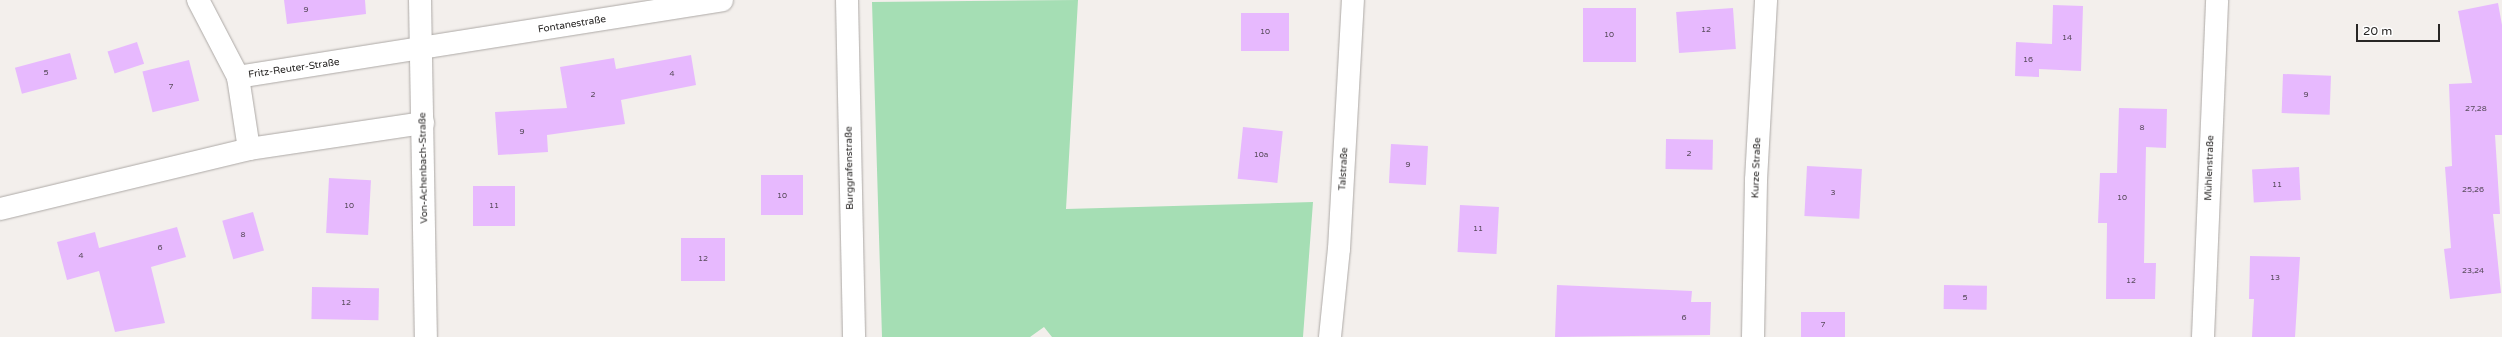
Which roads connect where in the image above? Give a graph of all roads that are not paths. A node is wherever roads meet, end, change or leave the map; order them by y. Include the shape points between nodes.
1 (198, 0) edge
2 (420, 0) edge
3 (722, 0) edge
4 (847, 0) edge
5 (1354, 0) edge
6 (1766, 0) edge
7 (2217, 0) edge
8 (421, 50) junction
9 (238, 77) junction
10 (423, 123) junction
11 (249, 149) junction
12 (0, 209) edge
13 (426, 337) edge
14 (854, 337) edge
15 (1330, 337) edge
16 (1753, 337) edge
17 (2203, 337) edge

1 - 9 street
2 - 8 street, Von-Achenbach-Straße
3 - 8 street, Fontanestraße
4 - 14 street, Burggrafenstraße
5 - 15 street, Talstraße via 1339,248
6 - 16 street, Kurze Straße via 1756,180
7 - 17 street, Mühlenstraße
8 - 9 street, Fritz-Reuter-Straße
8 - 10 street, Von-Achenbach-Straße
9 - 11 street, Fritz-Reuter-Straße
10 - 11 street
10 - 13 street, Von-Achenbach-Straße
11 - 12 street

